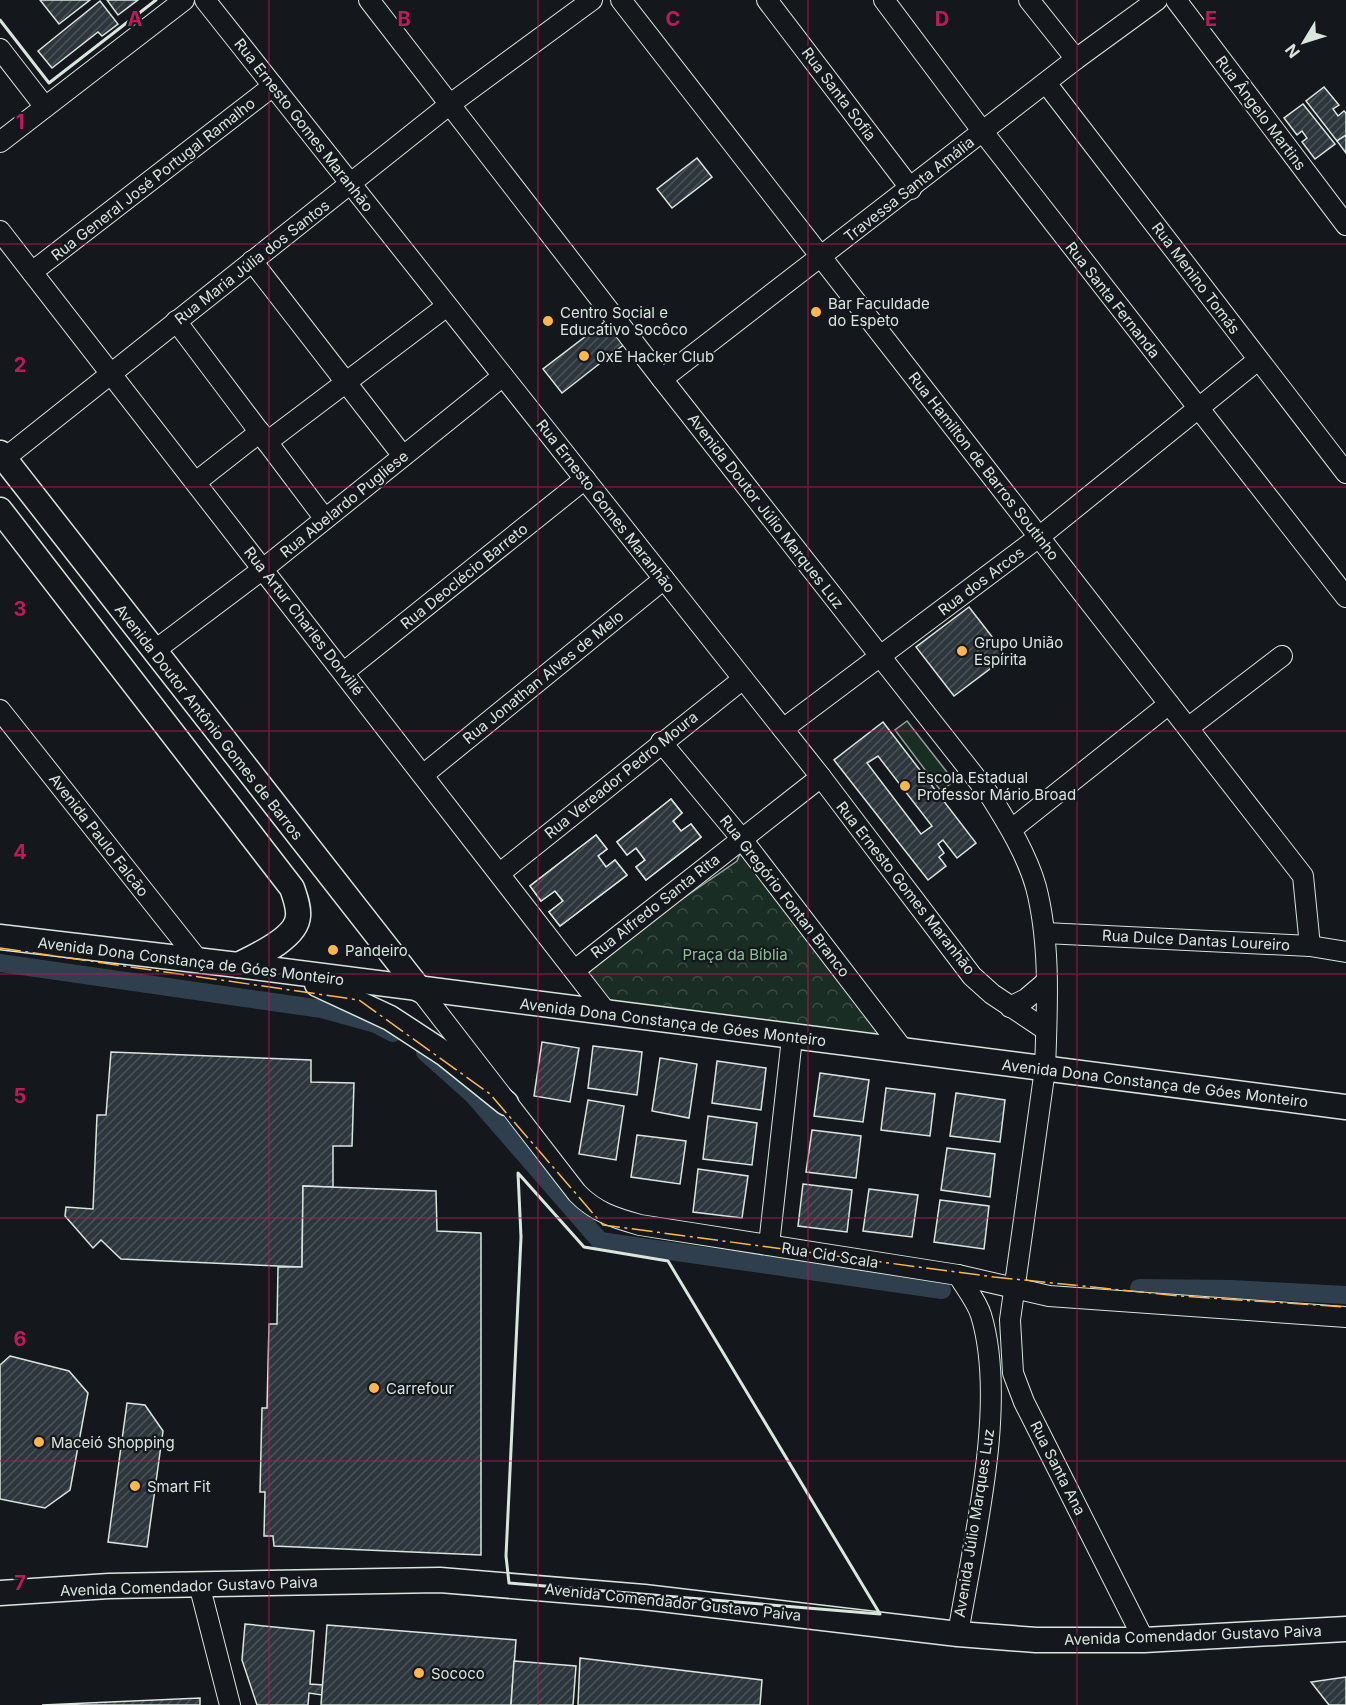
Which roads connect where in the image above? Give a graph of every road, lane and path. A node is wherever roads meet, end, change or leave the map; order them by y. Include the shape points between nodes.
1 (184, 0) edge
2 (205, 0) edge
3 (369, 0) edge
4 (592, 0) edge
5 (621, 0) edge
6 (767, 0) edge
7 (884, 0) edge
8 (1029, 0) edge
9 (1157, 0) edge
10 (1176, 0) edge
11 (0, 49) edge
12 (1076, 60) junction
13 (1046, 83) junction
14 (273, 86) junction
15 (450, 105) junction
16 (45, 107) junction
17 (983, 132) junction
18 (0, 142) edge
19 (351, 184) junction
20 (911, 189) junction
21 (1346, 225) edge
22 (0, 231) edge
23 (821, 256) junction
24 (252, 261) junction
25 (32, 272) junction
26 (447, 306) junction
27 (176, 321) junction
28 (1258, 360) junction
29 (110, 372) junction
30 (503, 376) junction
31 (662, 380) junction
32 (345, 381) junction
33 (1198, 410) junction
34 (264, 437) junction
35 (403, 456) junction
36 (1, 458) edge
37 (1346, 473) edge
38 (585, 479) junction
39 (196, 482) junction
40 (0, 510) edge
41 (325, 519) junction
42 (1040, 537) junction
43 (263, 569) junction
44 (664, 579) junction
45 (1346, 597) edge
46 (154, 651) junction
47 (880, 656) junction
48 (1282, 656) dead end
49 (344, 672) junction
50 (743, 679) junction
51 (1169, 704) junction
52 (0, 710) edge
53 (1188, 728) junction
54 (783, 729) junction
55 (661, 742) junction
56 (423, 775) junction
57 (821, 777) junction
58 (1012, 829) junction
59 (741, 838) junction
60 (309, 850) junction
61 (282, 873) junction
62 (500, 873) junction
63 (2, 933) edge
64 (1045, 933) junction
65 (1310, 946) junction
66 (1346, 952) edge
67 (198, 961) junction
68 (238, 965) junction
69 (575, 970) junction
70 (290, 972) junction
71 (1046, 982) junction
72 (420, 990) junction
73 (1010, 1007) junction
74 (607, 1013) junction
75 (1047, 1030) junction
76 (792, 1038) junction
77 (905, 1052) junction
78 (1046, 1069) junction
79 (506, 1103) junction
80 (1346, 1107) edge
81 (769, 1245) junction
82 (958, 1275) junction
83 (1014, 1286) junction
84 (1346, 1317) edge
85 (199, 1584) junction
86 (0, 1593) edge
87 (1346, 1629) edge
88 (958, 1634) junction
89 (1144, 1640) junction
90 (230, 1705) edge

1 - 16 street
2 - 14 street, Rua Ernesto Gomes Maranhão
3 - 15 street, Avenida Doutor Júlio Marques Luz
4 - 15 street, Rua Maria Júlia dos Santos
5 - 23 street, Rua Hamilton de Barros Soutinho
6 - 20 street, Rua Santa Sofia
7 - 17 street, Rua Santa Fernanda
8 - 12 street
9 - 12 street, Travessa Santa Amália
10 - 21 street, Rua Ângelo Martins
11 - 16 street
12 - 13 street, Travessa Santa Amália
13 - 17 street, Travessa Santa Amália
13 - 28 street, Rua Menino Tomás
14 - 19 street, Rua Ernesto Gomes Maranhão
14 - 25 street, Rua General José Portugal Ramalho
15 - 19 street, Rua Maria Júlia dos Santos
15 - 31 street, Avenida Doutor Júlio Marques Luz
16 - 18 street
17 - 20 street, Travessa Santa Amália
17 - 33 street, Rua Santa Fernanda
19 - 24 street, Rua Maria Júlia dos Santos
19 - 26 street, Rua Ernesto Gomes Maranhão
20 - 23 street, Travessa Santa Amália
22 - 25 street, Rua Artur Charles Dorvillé
23 - 31 street, Travessa Santa Amália
23 - 42 street, Rua Hamilton de Barros Soutinho
24 - 27 street, Rua Maria Júlia dos Santos
24 - 32 street
25 - 29 street, Rua Artur Charles Dorvillé
26 - 30 street, Rua Ernesto Gomes Maranhão
26 - 32 street
27 - 29 street, Rua Maria Júlia dos Santos
27 - 34 street
28 - 33 street, Rua dos Arcos
28 - 37 street, Rua Menino Tomás
29 - 36 street, Rua Maria Júlia dos Santos
29 - 39 street, Rua Artur Charles Dorvillé
30 - 35 street, Rua Abelardo Pugliese
30 - 38 street, Rua Ernesto Gomes Maranhão
31 - 47 street, Avenida Doutor Júlio Marques Luz
32 - 34 street
32 - 35 street
33 - 42 street, Rua dos Arcos
33 - 45 street, Rua Santa Fernanda
34 - 39 street
34 - 41 street
35 - 41 street, Rua Abelardo Pugliese
36 - 46 main road, Avenida Doutor Antônio Gomes de Barros
38 - 44 street, Rua Ernesto Gomes Maranhão
38 - 49 street, Rua Deoclécio Barreto
39 - 43 street, Rua Artur Charles Dorvillé
40 - 61 main road
41 - 43 street, Rua Abelardo Pugliese
42 - 47 street, Rua dos Arcos
42 - 51 street, Rua Hamilton de Barros Soutinho
43 - 46 street, Rua Abelardo Pugliese
43 - 49 street, Rua Artur Charles Dorvillé
44 - 50 street, Rua Ernesto Gomes Maranhão
44 - 56 street, Rua Jonathan Alves de Melo
46 - 60 main road, Avenida Doutor Antônio Gomes de Barros
47 - 54 street, Rua dos Arcos
47 - 58 street, Avenida Doutor Júlio Marques Luz
48 - 53 street
49 - 56 street, Rua Artur Charles Dorvillé
50 - 54 street, Rua Ernesto Gomes Maranhão
50 - 55 street, Rua Vereador Pedro Moura
51 - 53 street, Rua Hamilton de Barros Soutinho
51 - 58 street
52 - 67 street, Avenida Paulo Falcão
53 - 65 street, Rua Hamilton de Barros Soutinho via 1303,876
54 - 57 street, Rua Ernesto Gomes Maranhão
55 - 59 street, Rua Gregório Fontan Branco
55 - 62 street, Rua Vereador Pedro Moura
56 - 62 street, Rua Artur Charles Dorvillé
57 - 59 street, Rua Alfredo Santa Rita
57 - 73 street, Rua Ernesto Gomes Maranhão via 972,976
58 - 64 street, Avenida Doutor Júlio Marques Luz via 1036,885
59 - 69 street, Rua Alfredo Santa Rita
59 - 77 street, Rua Gregório Fontan Branco
60 - 61 main road
60 - 72 main road, Avenida Doutor Antônio Gomes de Barros
61 - 68 main road via 296,902 295,925 284,939
62 - 69 street, Rua Artur Charles Dorvillé
63 - 67 main road, Avenida Dona Constança de Góes Monteiro
64 - 65 street, Rua Dulce Dantas Loureiro
64 - 71 street, Avenida Doutor Júlio Marques Luz
65 - 66 street, Rua Dulce Dantas Loureiro
67 - 68 main road, Avenida Dona Constança de Góes Monteiro
68 - 70 main road, Avenida Dona Constança de Góes Monteiro
69 - 74 street, Rua Artur Charles Dorvillé
70 - 72 main road, Avenida Dona Constança de Góes Monteiro
70 - 79 main road via 390,1018 445,1054
71 - 73 street
71 - 75 street, Avenida Doutor Júlio Marques Luz
72 - 74 main road, Avenida Dona Constança de Góes Monteiro
72 - 79 street, Rua Cid Scala
73 - 75 street, Rua Ernesto Gomes Maranhão
74 - 76 main road, Avenida Dona Constança de Góes Monteiro
75 - 78 street, Avenida Doutor Júlio Marques Luz
76 - 77 main road, Avenida Dona Constança de Góes Monteiro
76 - 81 street
77 - 78 main road, Avenida Dona Constança de Góes Monteiro
78 - 80 main road, Avenida Dona Constança de Góes Monteiro
78 - 83 street
79 - 81 street, Rua Cid Scala via 577,1193 596,1210 640,1225
81 - 82 street, Rua Cid Scala
82 - 83 street, Rua Cid Scala
82 - 88 street, Avenida Júlio Marques Luz via 981,1314 991,1398 987,1456
83 - 84 street, Rua Cid Scala via 1049,1296
83 - 89 street, Rua Santa Ana via 1009,1341 1013,1373
85 - 86 main road, Avenida Comendador Gustavo Paiva
85 - 88 main road, Avenida Comendador Gustavo Paiva via 440,1580 644,1597
85 - 90 street
87 - 89 main road, Avenida Comendador Gustavo Paiva
88 - 89 main road, Avenida Comendador Gustavo Paiva via 1036,1640

